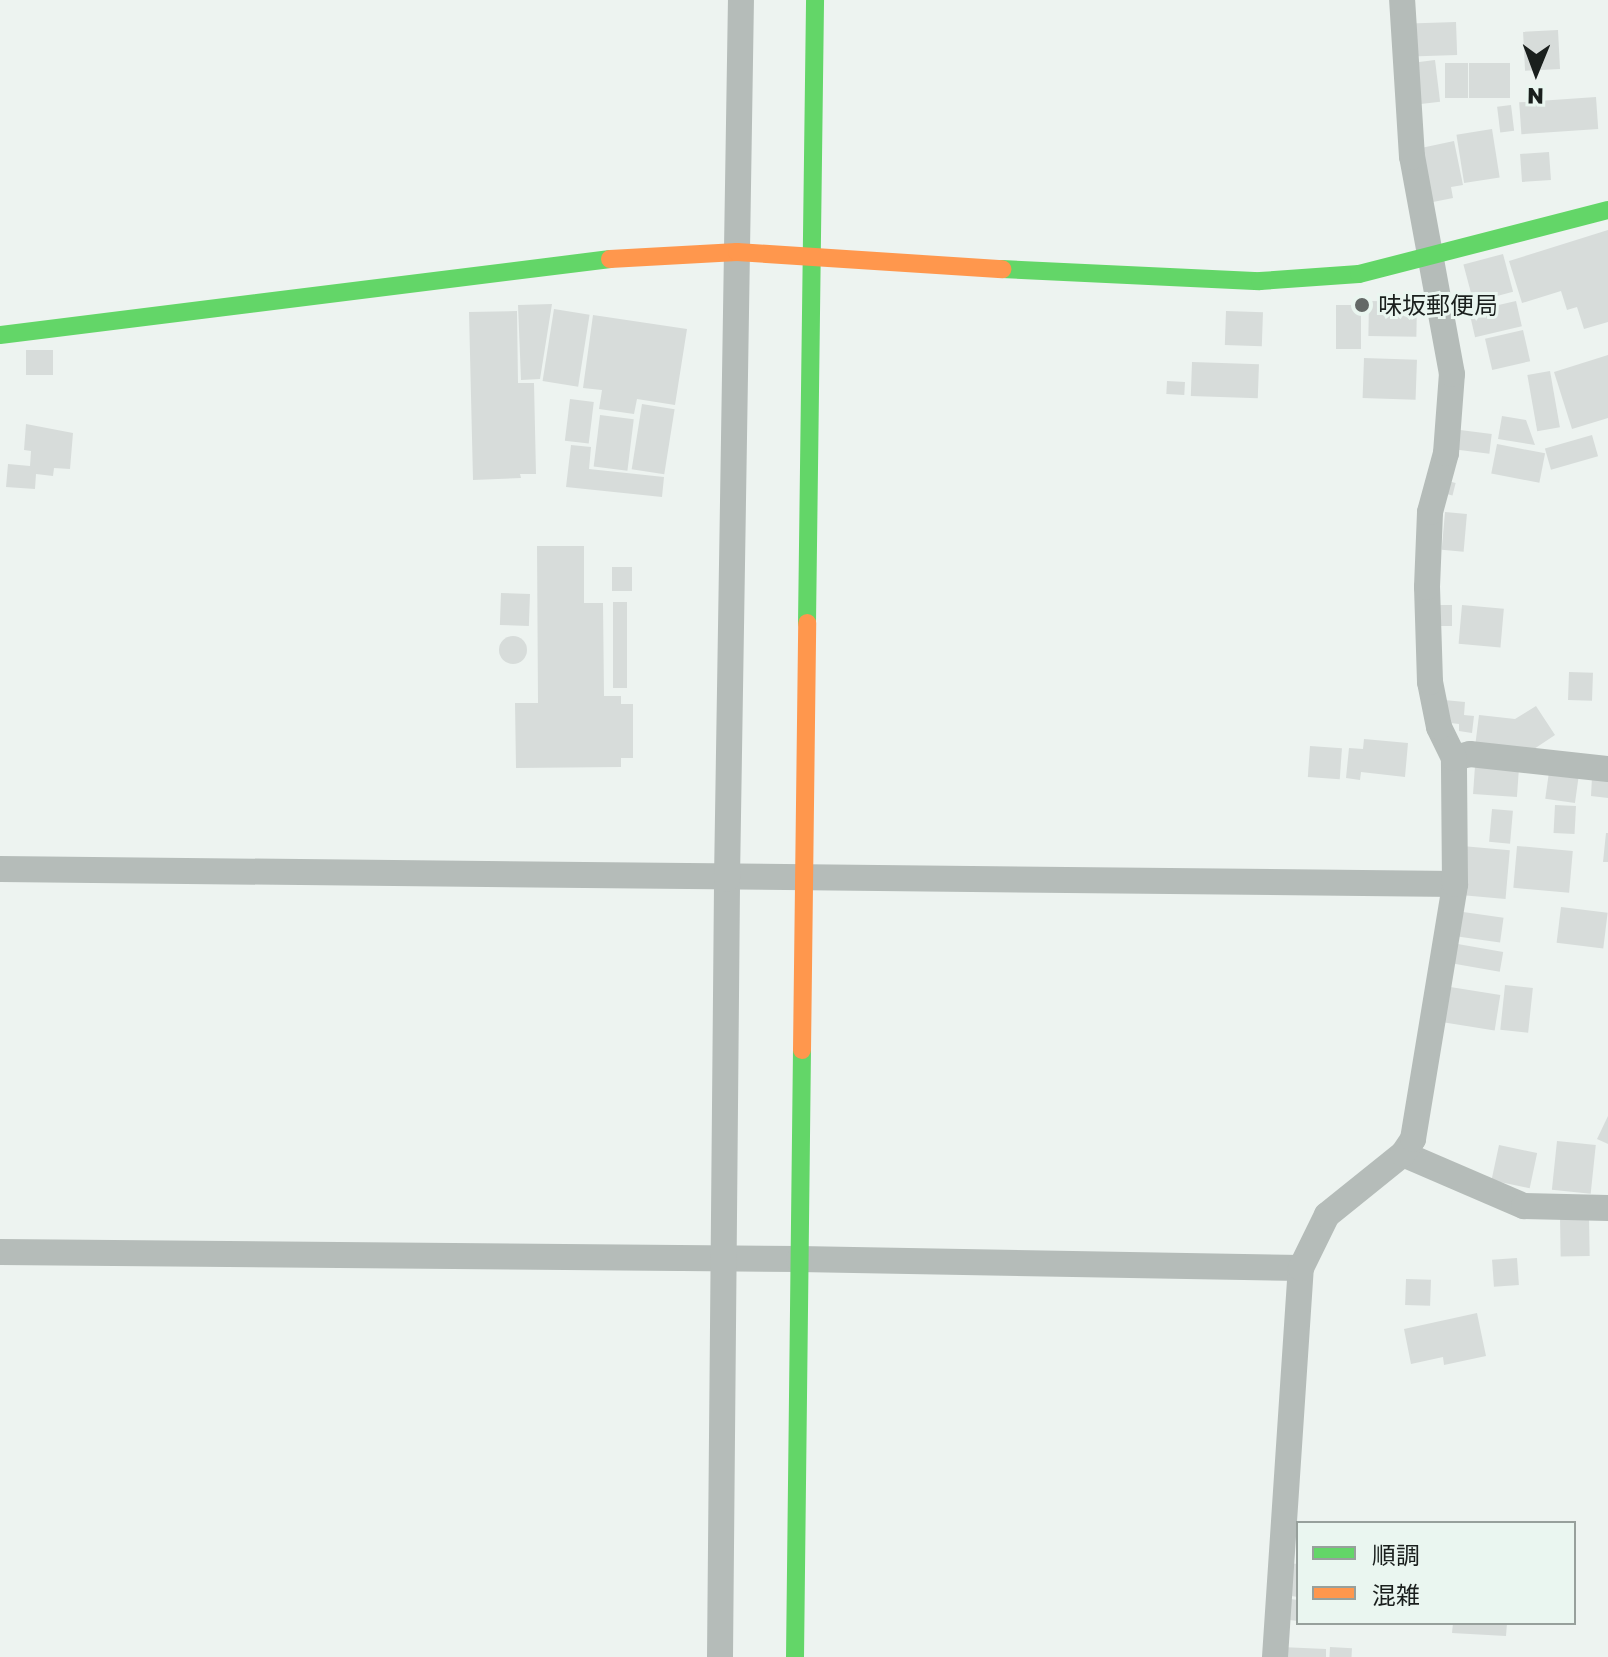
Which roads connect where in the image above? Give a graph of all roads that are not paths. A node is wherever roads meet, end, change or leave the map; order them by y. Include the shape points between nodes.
1 (741, 0) edge
2 (815, 0) edge
3 (1402, 0) edge
4 (1608, 210) edge
5 (737, 252) junction
6 (811, 255) junction
7 (1429, 258) junction
8 (0, 335) edge
9 (1454, 758) junction
10 (1608, 769) edge
11 (0, 869) edge
12 (727, 879) junction
13 (804, 879) junction
14 (1455, 884) junction
15 (1403, 1154) junction
16 (1608, 1208) edge
17 (0, 1252) edge
18 (725, 1258) junction
19 (799, 1259) junction
20 (1301, 1268) junction
21 (720, 1657) edge
22 (795, 1657) edge
23 (1275, 1657) edge

1 - 5 street
2 - 6 street
3 - 7 street via 1412,157
4 - 7 street
5 - 6 street
5 - 8 street via 618,258
5 - 12 street
6 - 7 street via 1260,281 1359,274
6 - 13 street
7 - 9 street via 1452,387 1446,453 1430,512 1428,663 1439,727
9 - 10 street via 1470,754
9 - 14 street
11 - 12 street
12 - 13 street
12 - 18 street
13 - 14 street
13 - 19 street
14 - 15 street via 1421,1106 1413,1139
15 - 16 street via 1524,1206
15 - 20 street via 1327,1215
17 - 18 street
18 - 19 street
18 - 21 street
19 - 20 street
19 - 22 street
20 - 23 street

